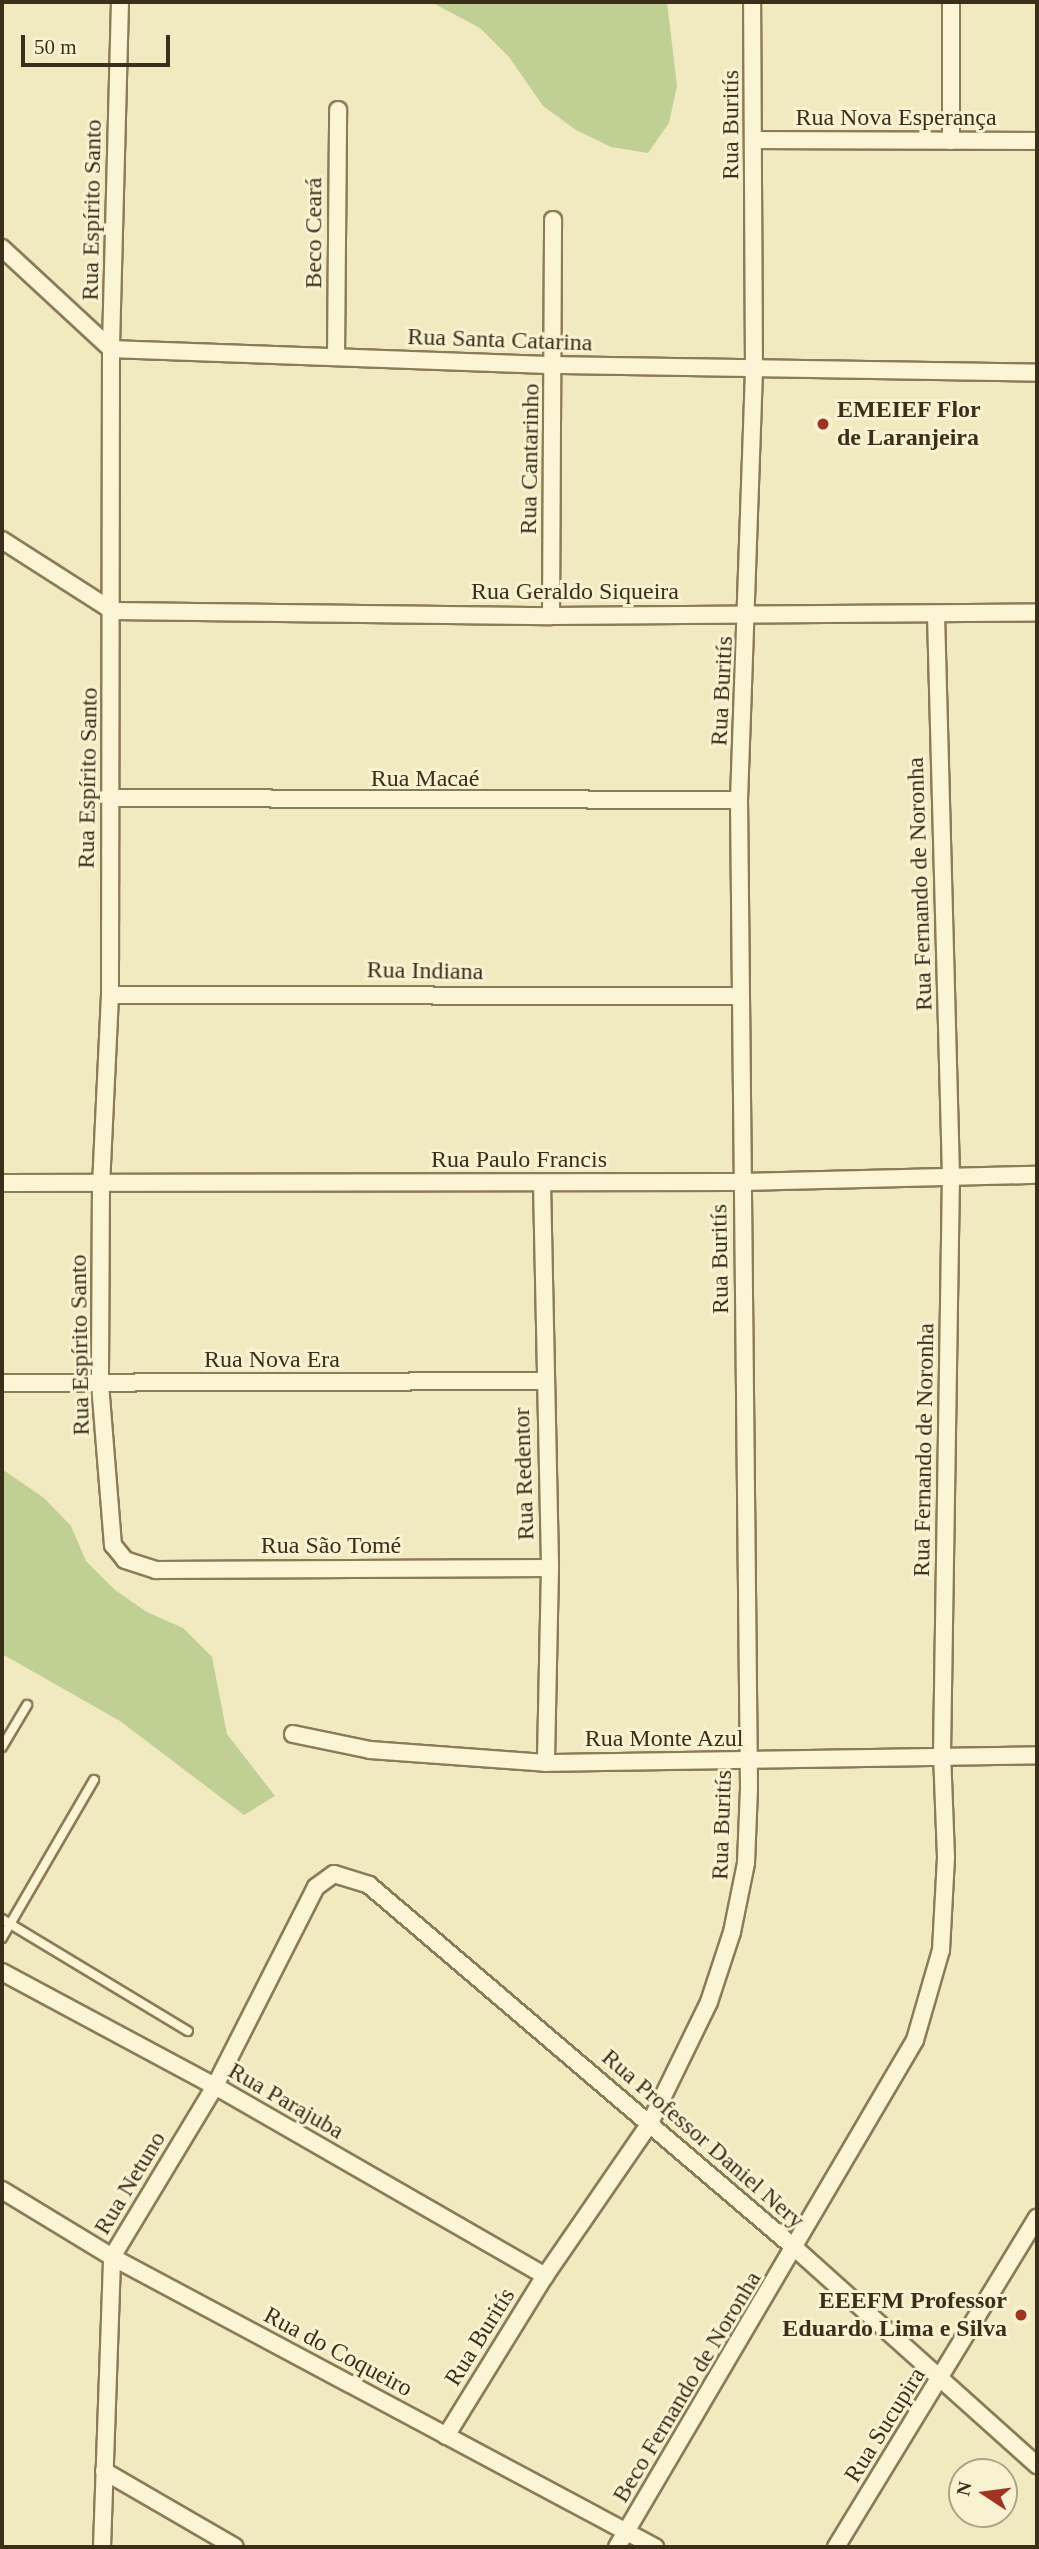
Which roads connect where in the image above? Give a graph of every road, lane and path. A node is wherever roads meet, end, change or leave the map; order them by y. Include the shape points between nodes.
1 (120, 2) edge
2 (752, 2) edge
3 (951, 2) edge
4 (338, 110) dead end
5 (754, 140) junction
6 (951, 141) junction
7 (1037, 141) edge
8 (552, 220) dead end
9 (2, 248) edge
10 (111, 349) junction
11 (336, 356) junction
12 (554, 365) junction
13 (754, 369) junction
14 (1037, 373) edge
15 (2, 540) edge
16 (113, 611) junction
17 (1037, 612) edge
18 (748, 614) junction
19 (551, 615) junction
20 (936, 616) junction
21 (110, 798) junction
22 (740, 800) junction
23 (110, 995) junction
24 (739, 996) junction
25 (1037, 1175) edge
26 (951, 1177) junction
27 (742, 1182) junction
28 (2, 1183) edge
29 (101, 1183) junction
30 (542, 1183) junction
31 (543, 1381) junction
32 (2, 1383) edge
33 (100, 1384) junction
34 (117, 1553) joint
35 (550, 1568) junction
36 (27, 1705) dead end
37 (293, 1734) dead end
38 (2, 1747) edge
39 (942, 1754) junction
40 (1037, 1755) edge
41 (747, 1762) junction
42 (546, 1763) junction
43 (94, 1780) dead end
44 (325, 1878) joint
45 (2, 1919) edge
46 (10, 1924) junction
47 (2, 1938) edge
48 (2, 1972) edge
49 (188, 2031) dead end
50 (215, 2085) junction
51 (650, 2123) junction
52 (2, 2190) edge
53 (1037, 2218) edge
54 (796, 2249) junction
55 (113, 2257) junction
56 (545, 2276) junction
57 (941, 2379) junction
58 (446, 2436) junction
59 (1037, 2465) edge
60 (104, 2471) junction
61 (627, 2531) junction
62 (102, 2547) edge
63 (235, 2547) edge
64 (617, 2547) edge
65 (655, 2547) edge
66 (836, 2547) edge

1 - 10 street, Rua Espírito Santo
2 - 5 street, Rua Buritís
3 - 6 street
4 - 11 street, Beco Ceará
5 - 6 street, Rua Nova Esperança
5 - 13 street, Rua Buritís
6 - 7 street, Rua Nova Esperança
8 - 12 street, Rua Cantarinho
9 - 10 street
10 - 11 street, Rua Santa Catarina
10 - 16 street, Rua Espírito Santo
11 - 12 street, Rua Santa Catarina
12 - 13 street, Rua Santa Catarina
12 - 19 street, Rua Cantarinho
13 - 14 street, Rua Santa Catarina
13 - 18 street, Rua Buritís
15 - 16 street
16 - 19 street, Rua Geraldo Siqueira
16 - 21 street, Rua Espírito Santo
17 - 20 street, Rua Geraldo Siqueira
18 - 19 street, Rua Geraldo Siqueira
18 - 20 street, Rua Geraldo Siqueira
18 - 22 street, Rua Buritís
20 - 26 street, Rua Fernando de Noronha
21 - 22 street, Rua Macaé
21 - 23 street, Rua Espírito Santo
22 - 24 street, Rua Buritís
23 - 24 street, Rua Indiana
23 - 29 street, Rua Espírito Santo
24 - 27 street, Rua Buritís
25 - 26 street, Rua Paulo Francis
26 - 27 street, Rua Paulo Francis
26 - 39 street, Rua Fernando de Noronha
27 - 30 street, Rua Paulo Francis
27 - 41 street, Rua Buritís
28 - 29 street, Rua Paulo Francis
29 - 30 street, Rua Paulo Francis
29 - 33 street, Rua Espírito Santo
30 - 31 street, Rua Redentor
31 - 33 street, Rua Nova Era
31 - 35 street, Rua Redentor
32 - 33 street, Rua Nova Era
33 - 34 street, Rua Espírito Santo via 111,1536
34 - 35 street, Rua São Tomé via 134,1565 156,1570
35 - 42 street, Rua Redentor
36 - 38 lane
37 - 42 street, Rua Monte Azul via 370,1750
39 - 40 street, Rua Monte Azul
39 - 41 street, Rua Monte Azul
39 - 54 street, Rua Fernando de Noronha via 941,1950 924,2010 915,2040
41 - 42 street, Rua Monte Azul
41 - 51 street, Rua Buritís via 746,1863 732,1932 709,2002
43 - 46 lane
44 - 50 street, Rua Netuno via 310,1897
44 - 51 street, Rua Professor Daniel Nery via 343,1874 369,1885
45 - 46 lane
46 - 47 lane
46 - 49 lane
48 - 50 street, Rua Parajuba
50 - 55 street, Rua Netuno
50 - 56 street, Rua Parajuba
51 - 54 street, Rua Professor Daniel Nery
51 - 56 street, Rua Buritís
52 - 55 street, Rua do Coqueiro
53 - 57 street, Rua Sucupira
54 - 57 street, Rua Professor Daniel Nery
54 - 61 street, Beco Fernando de Noronha
55 - 58 street, Rua do Coqueiro
55 - 60 street, Rua Netuno
56 - 58 street, Rua Buritís
57 - 59 street, Rua Professor Daniel Nery
57 - 66 street, Rua Sucupira
58 - 61 street, Rua do Coqueiro
60 - 62 street, Rua Netuno
60 - 63 street
61 - 64 street, Beco Fernando de Noronha
61 - 65 street, Rua do Coqueiro

